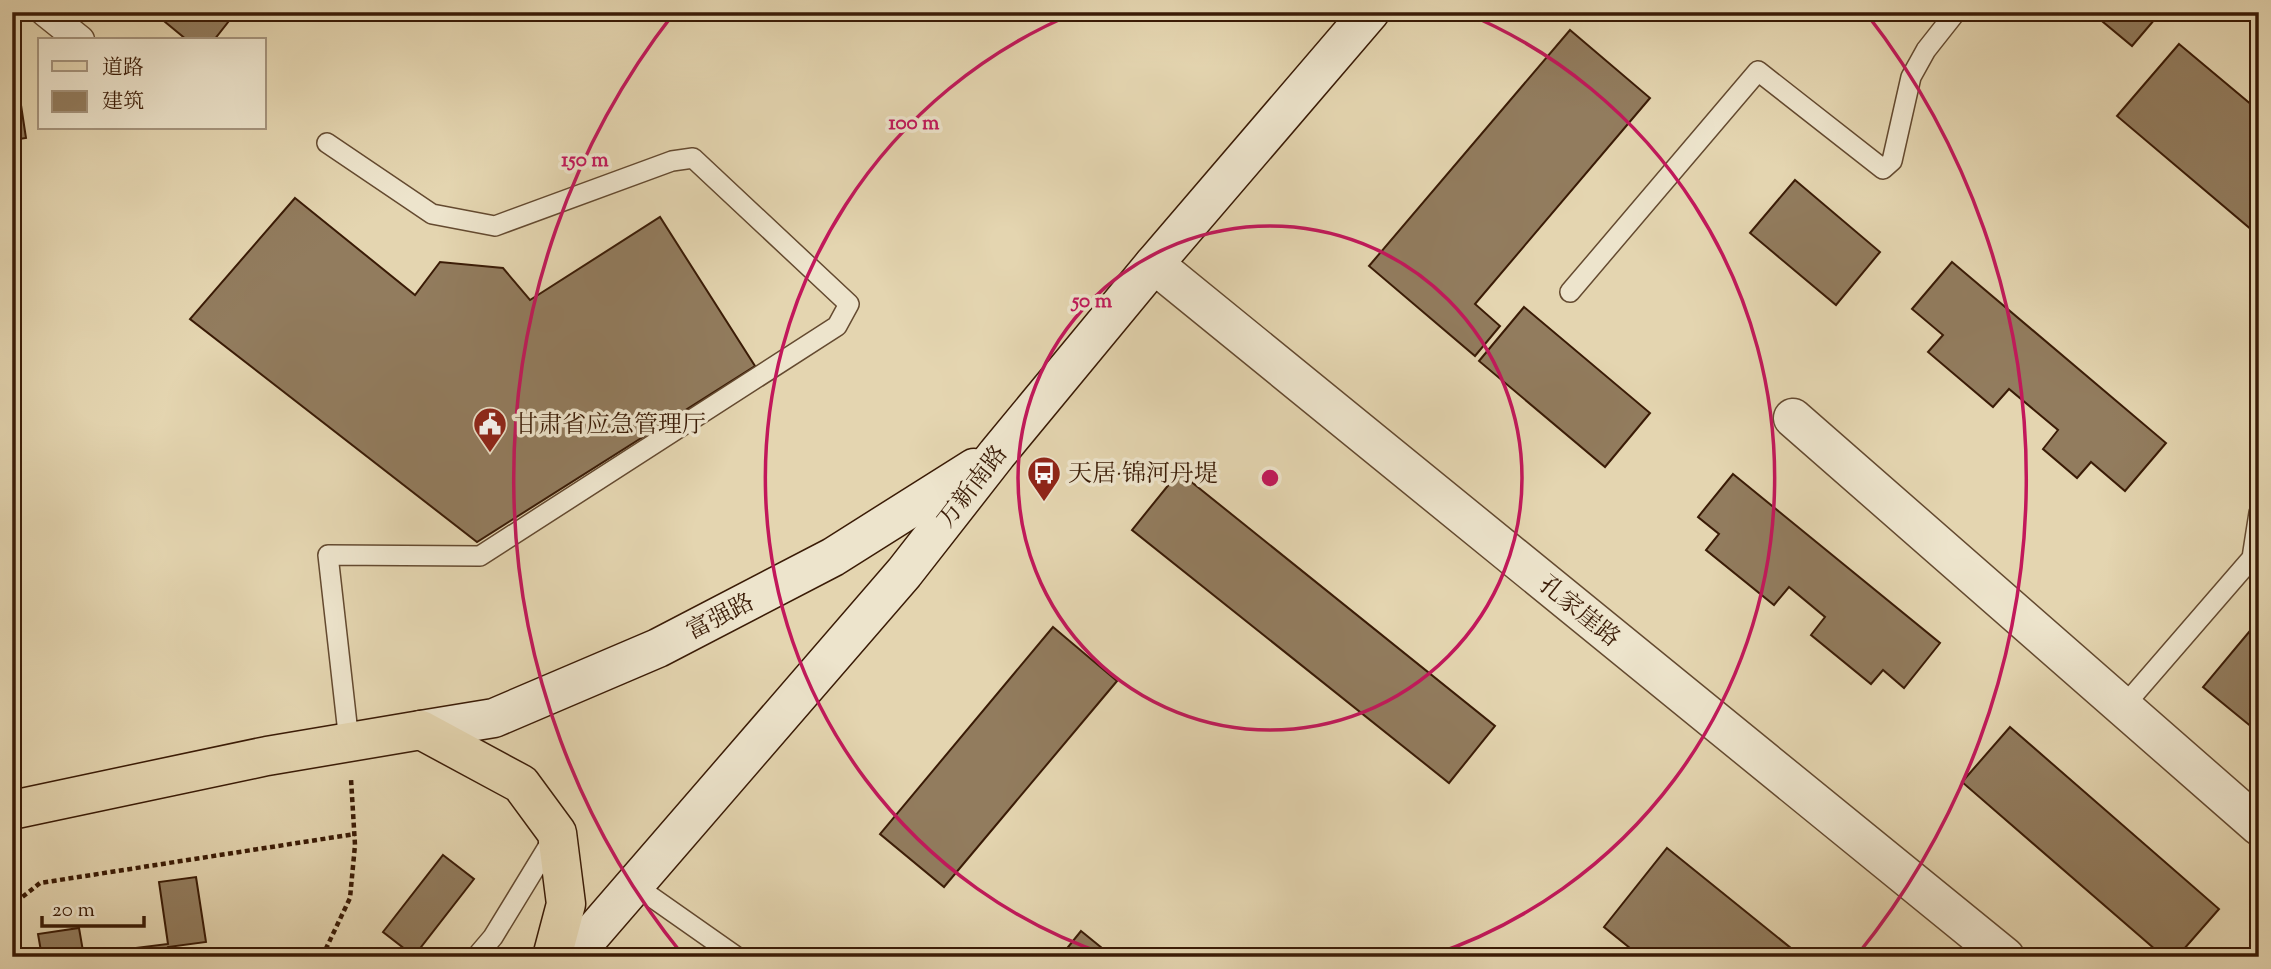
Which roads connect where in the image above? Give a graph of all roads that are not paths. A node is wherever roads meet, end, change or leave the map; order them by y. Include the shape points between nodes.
1 (45, 12) edge
2 (1370, 12) edge
3 (1956, 12) edge
4 (78, 38) edge
5 (327, 143) dead end
6 (1154, 264) junction
7 (1570, 292) dead end
8 (1793, 418) dead end
9 (997, 454) junction
10 (2259, 513) edge
11 (2123, 707) junction
12 (421, 730) junction
13 (349, 742) junction
14 (12, 810) edge
15 (2259, 826) edge
16 (556, 832) junction
17 (633, 884) junction
18 (476, 957) edge
19 (552, 957) edge
20 (572, 957) edge
21 (737, 957) edge
22 (2005, 957) edge

1 - 4 street
2 - 6 main road, 万新南路
3 - 7 lane via 1911,77 1892,161 1883,169 1758,71
5 - 13 lane via 432,214 495,226 672,160 693,158 849,304 837,326 480,556 328,555
6 - 9 main road, 万新南路
6 - 22 main road, 孔家崖路
8 - 11 main road
9 - 12 main road, 富强路 via 833,557 658,648 494,718
9 - 17 main road, 万新南路 via 904,573
10 - 11 lane via 2252,558
11 - 15 main road
12 - 13 main road
12 - 16 main road via 521,785
13 - 14 main road
16 - 18 lane via 493,937
16 - 19 main road via 566,905
17 - 20 main road, 万新南路
17 - 21 lane

